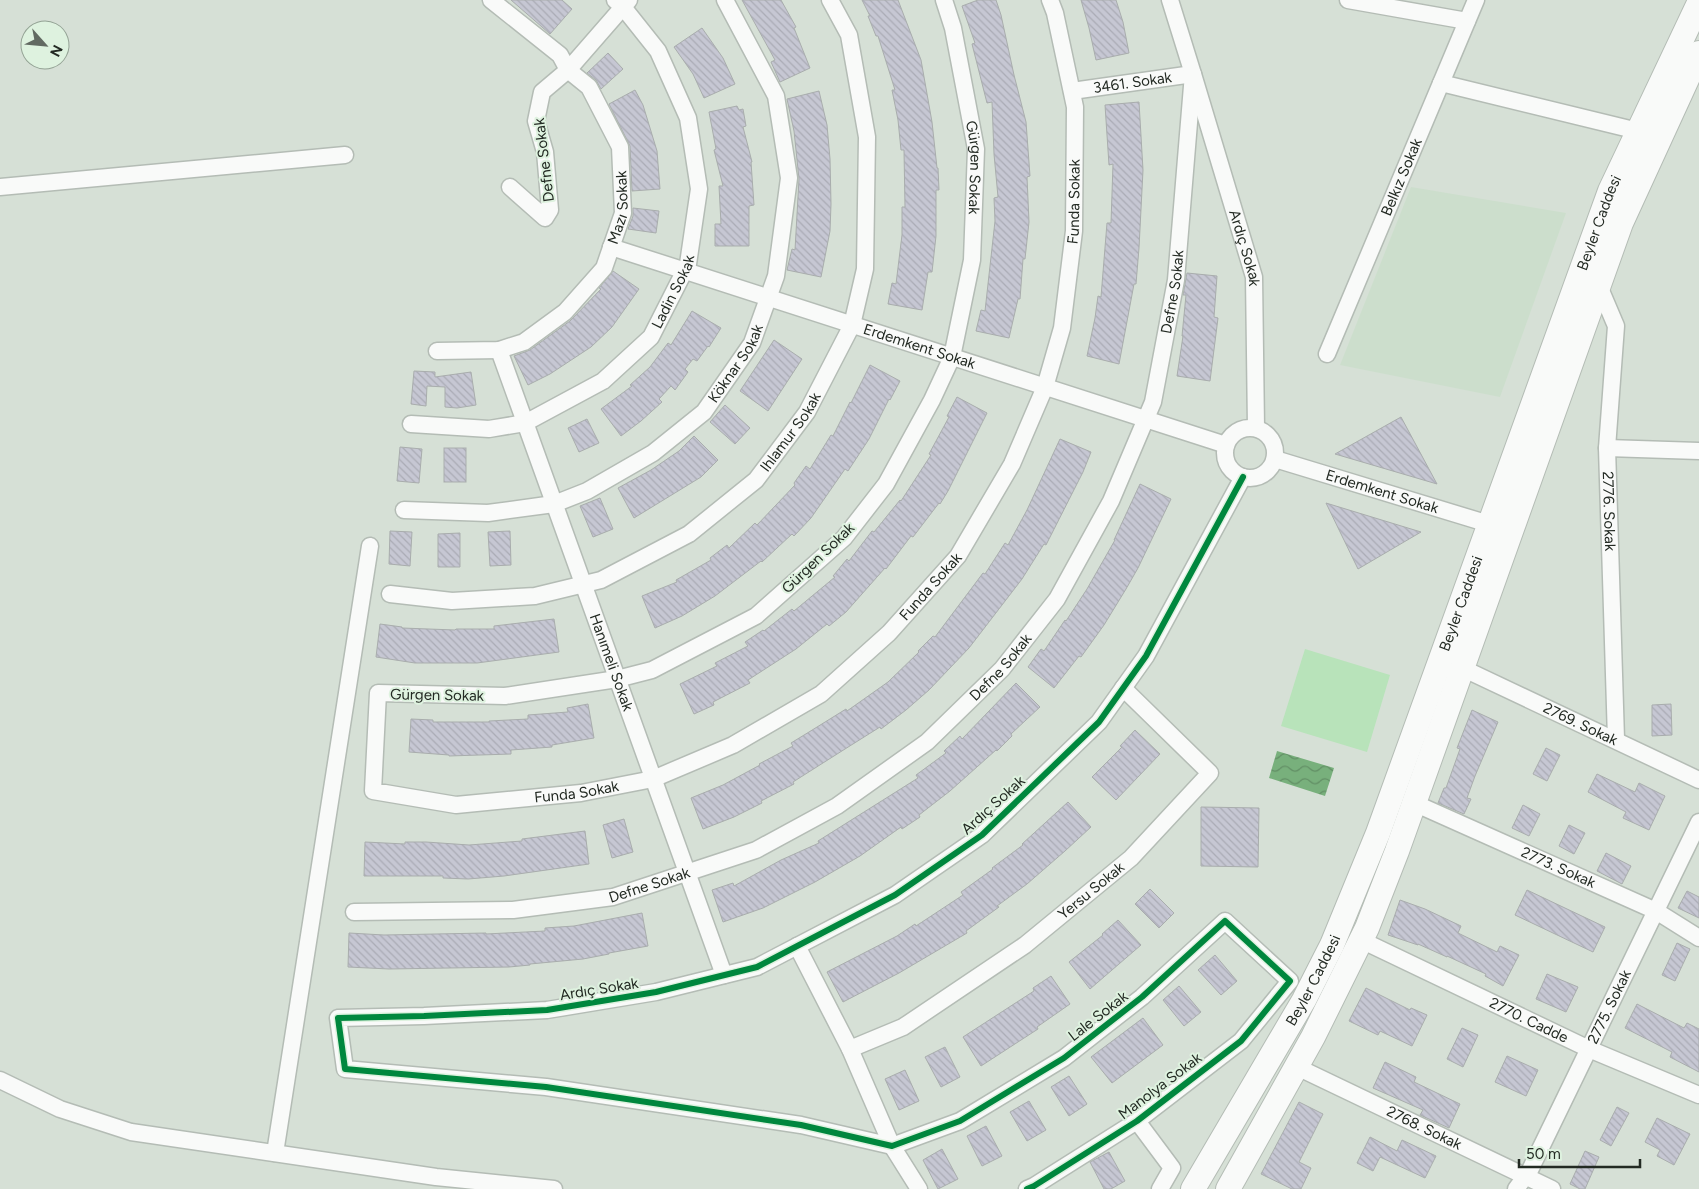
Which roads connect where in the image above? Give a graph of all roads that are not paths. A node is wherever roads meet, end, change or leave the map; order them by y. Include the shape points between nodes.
1 (491, 0) edge
2 (725, 0) edge
3 (830, 0) edge
4 (944, 0) edge
5 (1050, 0) edge
6 (1170, 0) edge
7 (1348, 0) edge
8 (1476, 0) edge
9 (623, 2) edge
10 (1699, 2) edge
11 (1467, 21) junction
12 (1699, 53) edge
13 (568, 70) junction
14 (1193, 74) junction
15 (1441, 83) junction
16 (1072, 91) junction
17 (1638, 130) junction
18 (346, 155) dead end
19 (0, 187) edge
20 (510, 187) dead end
21 (611, 247) junction
22 (684, 271) junction
23 (1599, 286) junction
24 (768, 298) junction
25 (852, 325) junction
26 (499, 350) junction
27 (438, 351) dead end
28 (1327, 354) dead end
29 (952, 357) junction
30 (1045, 387) junction
31 (1146, 419) junction
32 (525, 423) junction
33 (411, 424) dead end
34 (1256, 428) junction
35 (1226, 445) junction
36 (1607, 448) junction
37 (1699, 452) edge
38 (1275, 459) junction
39 (1243, 477) junction
40 (554, 504) junction
41 (404, 510) dead end
42 (1500, 527) junction
43 (370, 546) dead end
44 (583, 583) junction
45 (390, 594) dead end
46 (1440, 659) junction
47 (1462, 668) junction
48 (617, 679) junction
49 (1123, 688) junction
50 (1616, 739) junction
51 (653, 779) junction
52 (1699, 780) edge
53 (374, 791) joint
54 (1414, 803) junction
55 (1699, 822) edge
56 (687, 873) junction
57 (1656, 911) junction
58 (354, 912) dead end
59 (1699, 938) edge
60 (1360, 940) junction
61 (796, 946) junction
62 (724, 975) junction
63 (1290, 981) joint
64 (850, 1049) junction
65 (1588, 1049) junction
66 (1296, 1066) junction
67 (0, 1080) edge
68 (1699, 1095) edge
69 (1137, 1120) junction
70 (892, 1146) junction
71 (275, 1154) junction
72 (1520, 1182) edge
73 (1231, 1188) edge
74 (554, 1189) edge
75 (919, 1189) edge
76 (1027, 1189) edge
77 (1160, 1189) edge
78 (1193, 1189) edge
79 (1552, 1189) edge

1 - 13 street, Mazı Sokak via 560,55
2 - 24 street, Köknar Sokak via 776,96 789,178 776,276
3 - 25 street, Ihlamur Sokak via 850,35 867,137 864,269
4 - 29 street, Gürgen Sokak via 953,28 976,149 972,260
5 - 16 street, Funda Sokak via 1056,14
6 - 14 street, Defne Sokak
7 - 11 street
8 - 11 street, Belkız Sokak
9 - 13 street, Defne Sokak
9 - 22 street, Ladin Sokak via 658,51 688,118 699,189 688,264
10 - 17 main road, Beyler Caddesi
11 - 15 street, Belkız Sokak
12 - 23 main road, Beyler Caddesi via 1621,223
13 - 20 street, Defne Sokak via 542,92 536,121 544,152 550,210 545,218
13 - 21 street, Mazı Sokak via 589,87 620,147 623,213
14 - 16 street, 3461. Sokak
14 - 31 street, Defne Sokak via 1176,280 1153,402
14 - 34 street, Ardıç Sokak via 1254,277
15 - 17 street
15 - 28 street, Belkız Sokak
16 - 30 street, Funda Sokak via 1075,107 1074,231 1062,328
17 - 42 main road, Beyler Caddesi via 1610,191
18 - 19 street
21 - 22 street, Erdemkent Sokak
21 - 26 street, Mazı Sokak via 604,268 565,312 524,342
22 - 24 street, Erdemkent Sokak
22 - 32 street, Ladin Sokak via 651,337 603,381
23 - 36 street, 2776. Sokak via 1616,326
23 - 42 main road, Beyler Caddesi
24 - 25 street, Erdemkent Sokak
24 - 40 street, Köknar Sokak via 752,343 704,412 653,452 587,491
25 - 29 street, Erdemkent Sokak
25 - 44 street, Ihlamur Sokak via 806,412 756,480 689,534 601,580
26 - 27 street, Mazı Sokak
26 - 32 street, Hanımeli Sokak
29 - 30 street, Erdemkent Sokak
29 - 48 street, Gürgen Sokak via 886,484 844,538 756,616 652,670
30 - 31 street, Erdemkent Sokak
30 - 51 street, Funda Sokak via 1012,464 958,556 889,633 821,694 734,745
31 - 35 street, Erdemkent Sokak
31 - 56 street, Defne Sokak via 1111,501 1056,599 995,676 927,742 836,806 756,850
32 - 33 street, Ladin Sokak via 489,429
32 - 40 street, Hanımeli Sokak
34 - 35 street via 1241,429 1229,438
34 - 38 street via 1270,436 1276,451
35 - 39 street via 1230,468
36 - 37 street
36 - 50 street, 2776. Sokak
38 - 39 street via 1272,466 1259,476
38 - 42 street, Erdemkent Sokak
39 - 49 street, Ardıç Sokak via 1146,656
40 - 41 street, Köknar Sokak via 488,513
40 - 44 street, Hanımeli Sokak
42 - 46 main road, Beyler Caddesi
42 - 47 main road, Beyler Caddesi
43 - 71 street
44 - 45 street, Ihlamur Sokak via 535,596 452,601
44 - 48 street, Hanımeli Sokak
46 - 47 main road
46 - 78 main road, Beyler Caddesi via 1378,832 1332,945 1304,1000
47 - 50 street, 2769. Sokak
47 - 54 main road, Beyler Caddesi
48 - 51 street, Hanımeli Sokak
48 - 53 street, Gürgen Sokak via 506,696 378,693
49 - 61 street, Ardıç Sokak via 1099,722 982,835 895,895
49 - 64 street, Yersu Sokak via 1210,773 1131,858 1025,945 903,1027
50 - 52 street, 2769. Sokak
51 - 53 street, Funda Sokak via 581,793 456,805
51 - 56 street, Hanımeli Sokak
54 - 57 street, 2773. Sokak
54 - 60 main road, Beyler Caddesi
55 - 57 street, 2775. Sokak
56 - 58 street, Defne Sokak via 613,897 513,910
56 - 62 street, Hanımeli Sokak
57 - 59 street, 2773. Sokak
57 - 65 street, 2775. Sokak
60 - 65 street, 2770. Cadde
60 - 66 main road, Beyler Caddesi
61 - 62 street, Ardıç Sokak via 758,967
61 - 64 street
62 - 70 street, Ardıç Sokak via 656,992 547,1010 338,1018 345,1069 546,1087 801,1124
63 - 69 street, Manolya Sokak via 1241,1041
63 - 70 street, Lale Sokak via 1225,921 1142,997 1064,1058 960,1121
64 - 70 street
65 - 68 street, 2770. Cadde
65 - 72 street, 2775. Sokak via 1530,1170
66 - 72 street, 2768. Sokak
66 - 73 main road, Beyler Caddesi
67 - 71 street via 60,1109 131,1132
69 - 76 street, Manolya Sokak
69 - 77 street via 1172,1168
70 - 75 street
71 - 74 street via 436,1177
72 - 79 street, 2768. Sokak

